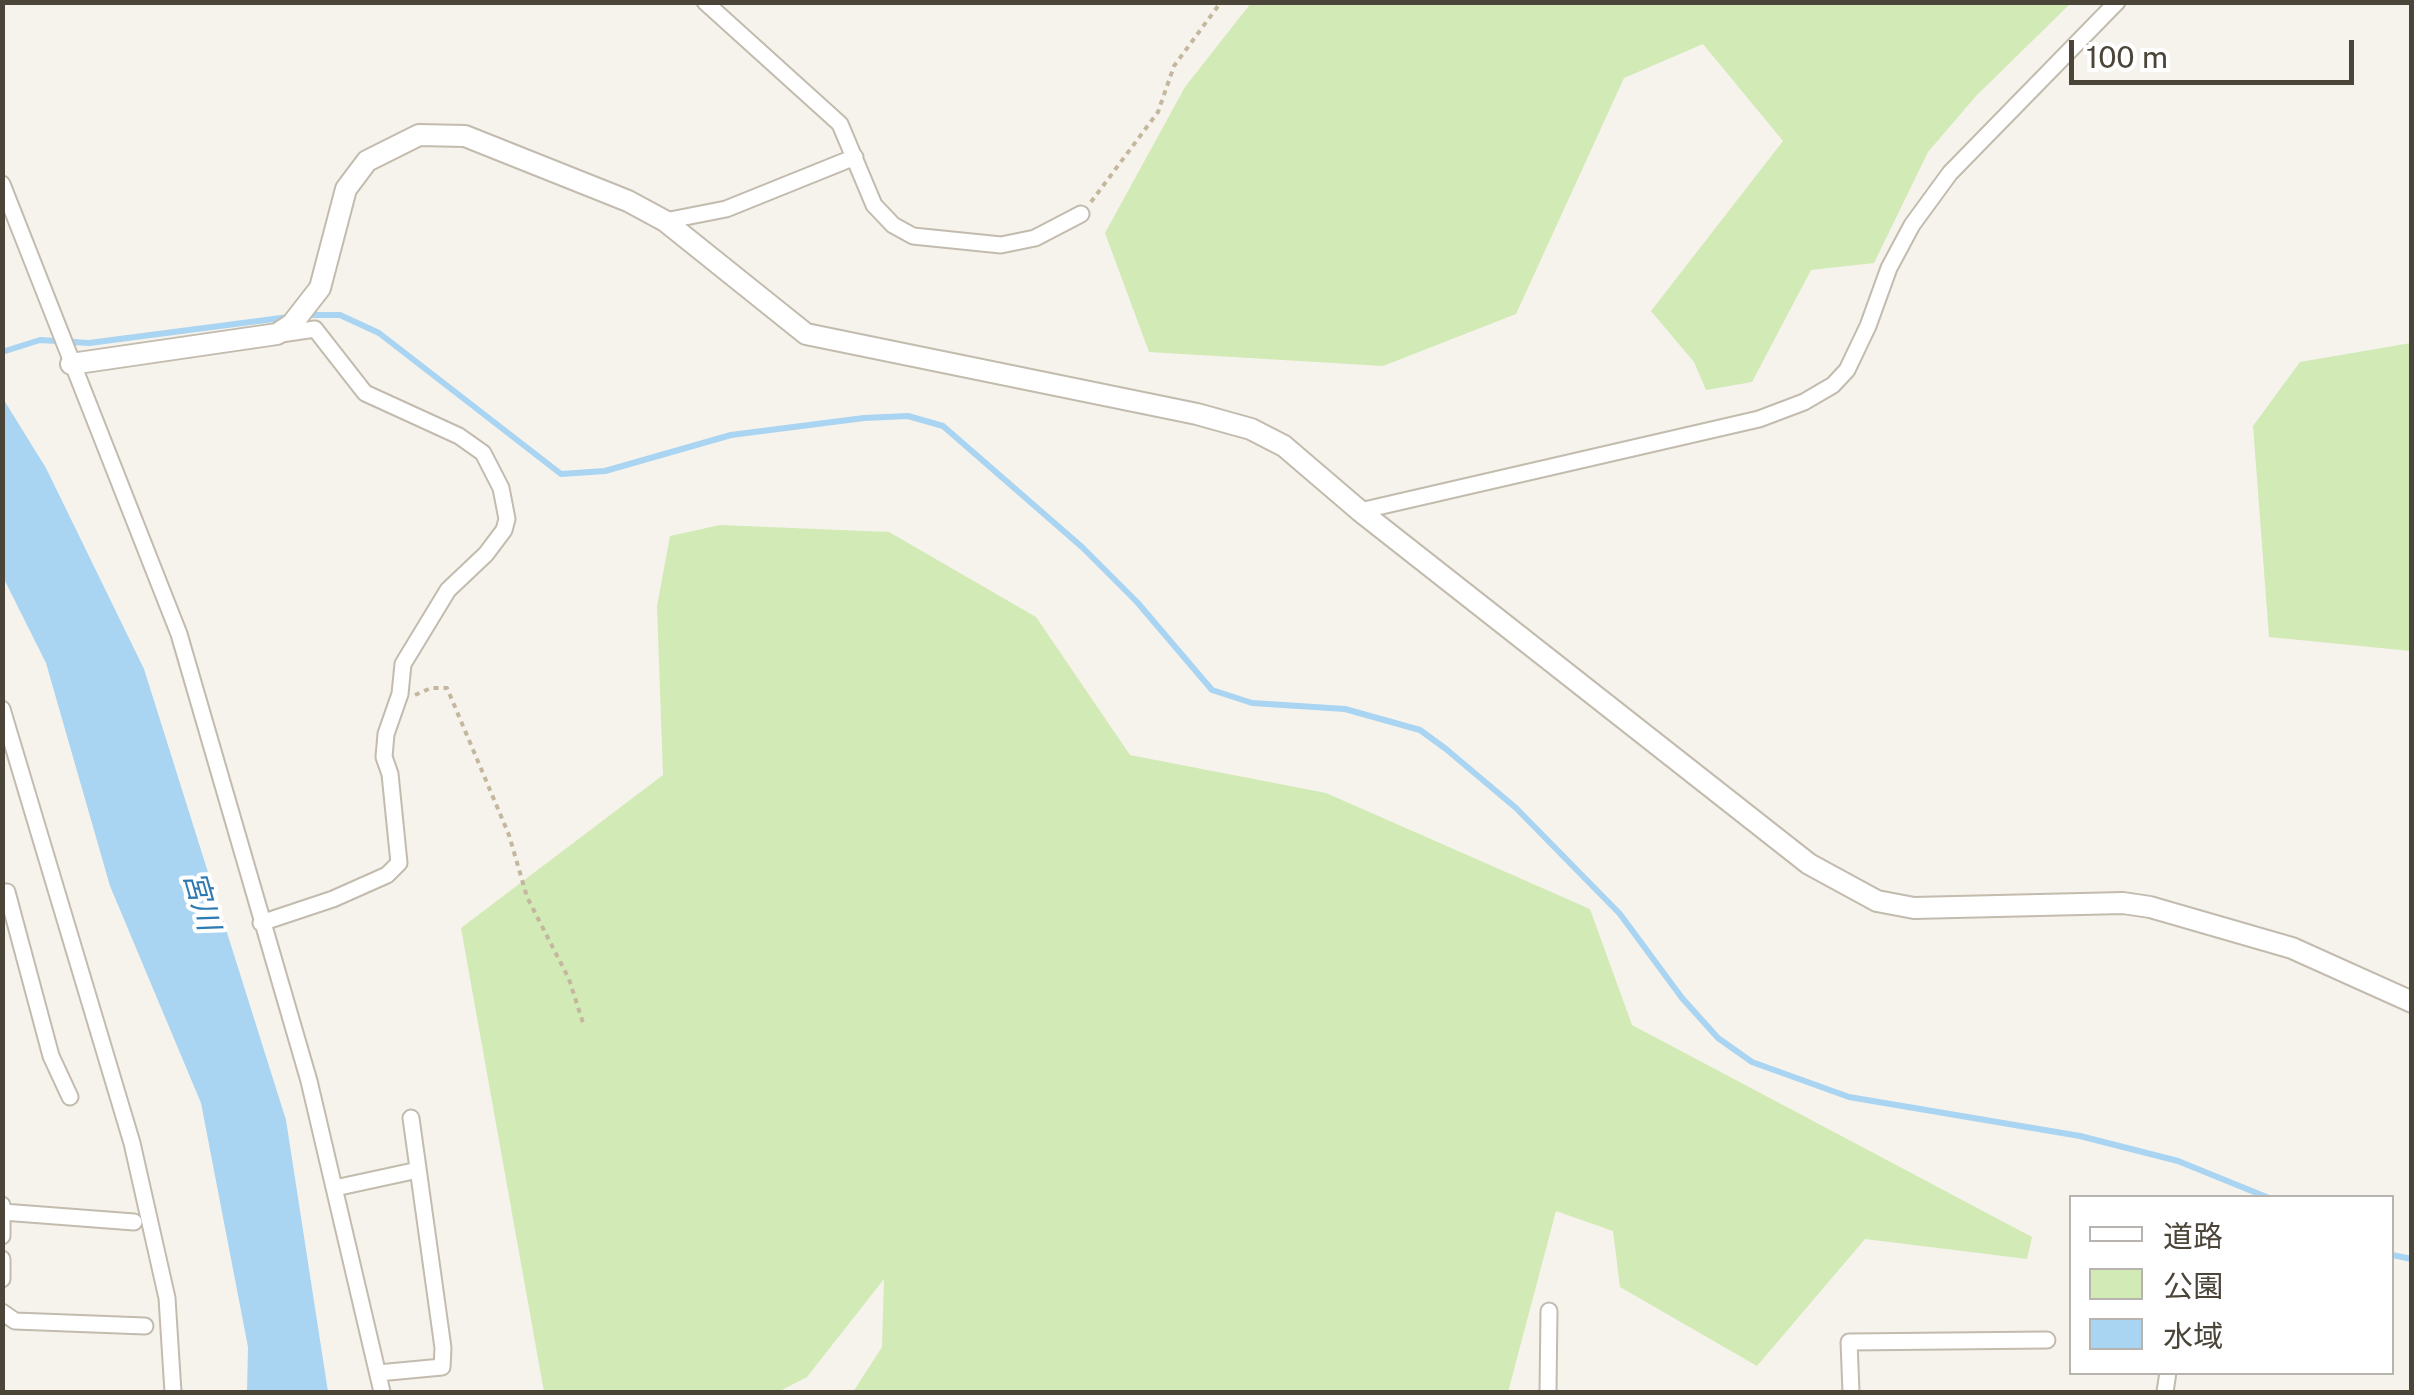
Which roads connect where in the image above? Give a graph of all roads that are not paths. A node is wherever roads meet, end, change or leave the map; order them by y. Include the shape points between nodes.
1 (705, 2) edge
2 (2117, 2) edge
3 (854, 157) junction
4 (2, 184) edge
5 (1082, 214) road end
6 (665, 221) junction
7 (283, 331) junction
8 (69, 358) junction
9 (1360, 512) junction
10 (2, 709) edge
11 (2, 892) edge
12 (261, 922) junction
13 (2412, 1002) edge
14 (70, 1097) dead end
15 (411, 1118) dead end
16 (418, 1170) junction
17 (334, 1188) junction
18 (3, 1208) edge
19 (134, 1222) dead end
20 (2, 1236) edge
21 (2, 1259) edge
22 (2, 1279) edge
23 (1549, 1310) dead end
24 (2, 1312) edge
25 (145, 1326) dead end
26 (2047, 1340) dead end
27 (378, 1374) junction
28 (174, 1392) edge
29 (382, 1392) edge
30 (1548, 1392) edge
31 (1850, 1392) edge

1 - 3 street via 840,124
2 - 9 street via 1950,172 1912,225 1861,341 1833,385 1759,419
3 - 5 street via 883,218 913,236 1000,245 1035,238
3 - 6 street via 726,209
4 - 8 street
6 - 7 street via 498,146 466,136 419,135 383,150 354,175 320,288
6 - 9 street via 806,334 1250,429 1284,446
7 - 8 street
7 - 12 street via 315,330 365,393 471,444 490,461 506,510 504,530 448,590 406,657 384,757 399,863 332,899
8 - 12 street via 179,634
9 - 13 street via 1809,864 1877,901 1914,908 2150,907 2292,948
10 - 28 street via 132,1143 167,1298
11 - 14 street via 51,1056
12 - 17 street
15 - 16 street
16 - 17 street
16 - 27 street via 442,1367
17 - 27 street
18 - 19 street
18 - 20 street
21 - 22 street
23 - 30 street
24 - 25 street via 15,1321
26 - 31 street via 1849,1342
27 - 29 street

